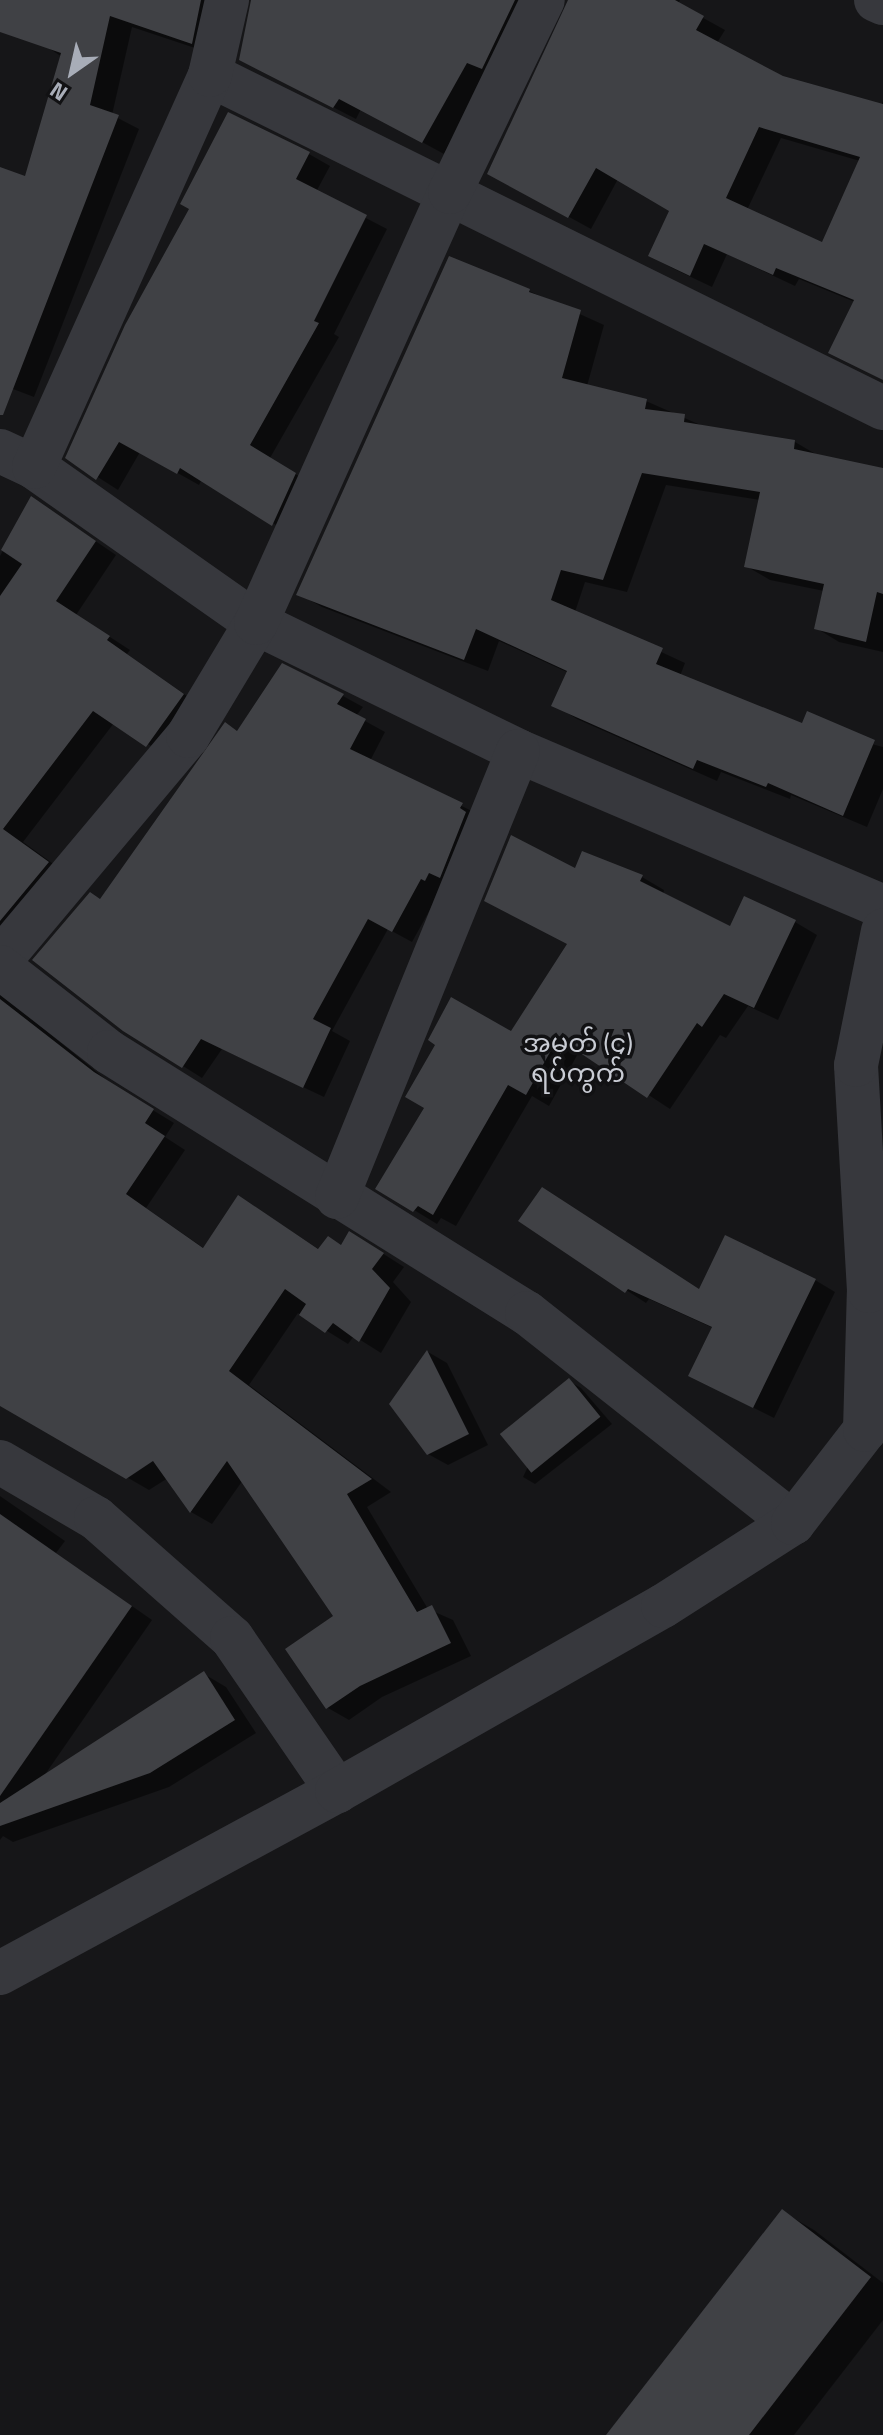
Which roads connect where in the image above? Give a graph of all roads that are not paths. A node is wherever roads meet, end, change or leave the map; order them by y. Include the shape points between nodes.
1 (227, 0) edge
2 (543, 0) edge
3 (876, 0) edge
4 (883, 3) edge
5 (210, 75) junction
6 (450, 192) junction
7 (883, 408) edge
8 (17, 459) edge
9 (256, 623) junction
10 (518, 751) junction
11 (883, 907) edge
12 (883, 931) edge
13 (0, 960) edge
14 (0, 967) edge
15 (337, 1197) junction
16 (0, 1462) edge
17 (793, 1523) junction
18 (337, 1791) junction
19 (0, 1973) edge

1 - 5 street
2 - 6 street
3 - 4 street
5 - 6 street
5 - 8 street
6 - 7 street
6 - 9 street
8 - 9 street
9 - 10 street
9 - 13 street via 188,736
10 - 11 street
10 - 15 street
12 - 17 street via 856,1065 869,1291 865,1430
14 - 15 street via 109,1052
15 - 17 street via 527,1313
16 - 18 street via 96,1518 232,1638
17 - 18 street via 663,1606
18 - 19 street

